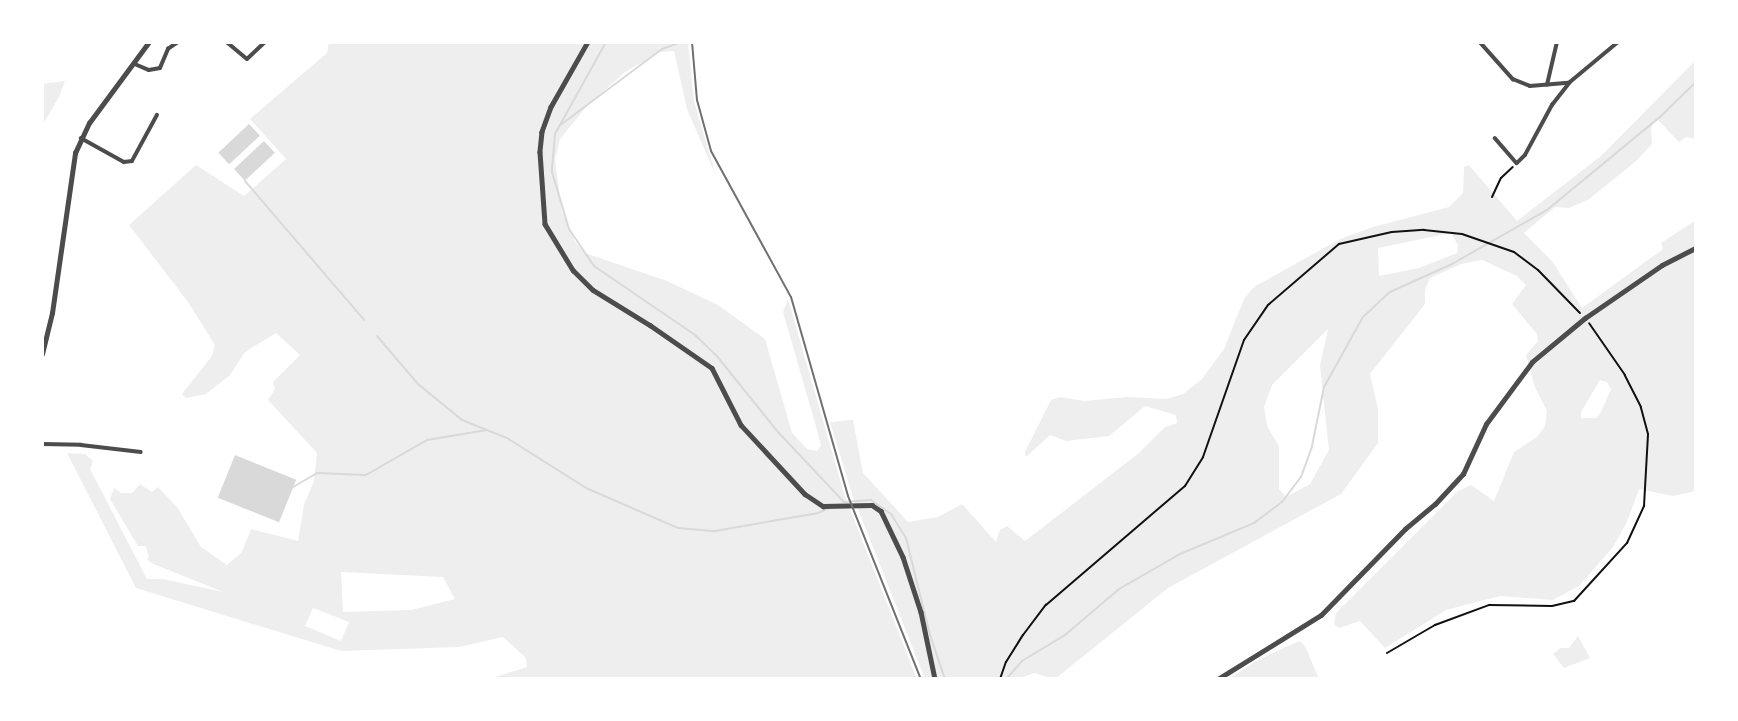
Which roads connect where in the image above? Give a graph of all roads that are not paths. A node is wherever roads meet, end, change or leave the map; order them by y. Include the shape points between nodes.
1 (149, 42) edge
2 (178, 42) edge
3 (227, 42) edge
4 (265, 42) edge
5 (588, 42) edge
6 (1480, 42) edge
7 (1557, 42) edge
8 (1618, 42) edge
9 (135, 64) junction
10 (1570, 82) junction
11 (1547, 85) junction
12 (158, 115) dead end
13 (81, 138) junction
14 (1496, 138) dead end
15 (1696, 248) edge
16 (42, 354) edge
17 (42, 444) edge
18 (141, 452) dead end
19 (935, 679) edge
20 (1217, 679) edge

1 - 9 street
2 - 9 street via 168,49 160,68 149,70
3 - 4 street via 247,59
5 - 19 street via 542,132 545,224 573,270 593,290 712,368 741,425 806,494 823,506 872,505 881,511 903,557
6 - 11 street via 1513,79 1530,86
7 - 11 street
8 - 10 street
9 - 13 street
10 - 11 street
10 - 14 street via 1517,163
12 - 13 street via 132,161 124,162
13 - 16 street via 69,180 52,313
15 - 20 street via 1662,265 1585,318 1532,362 1486,424 1463,474 1346,592 1321,615
17 - 18 street

